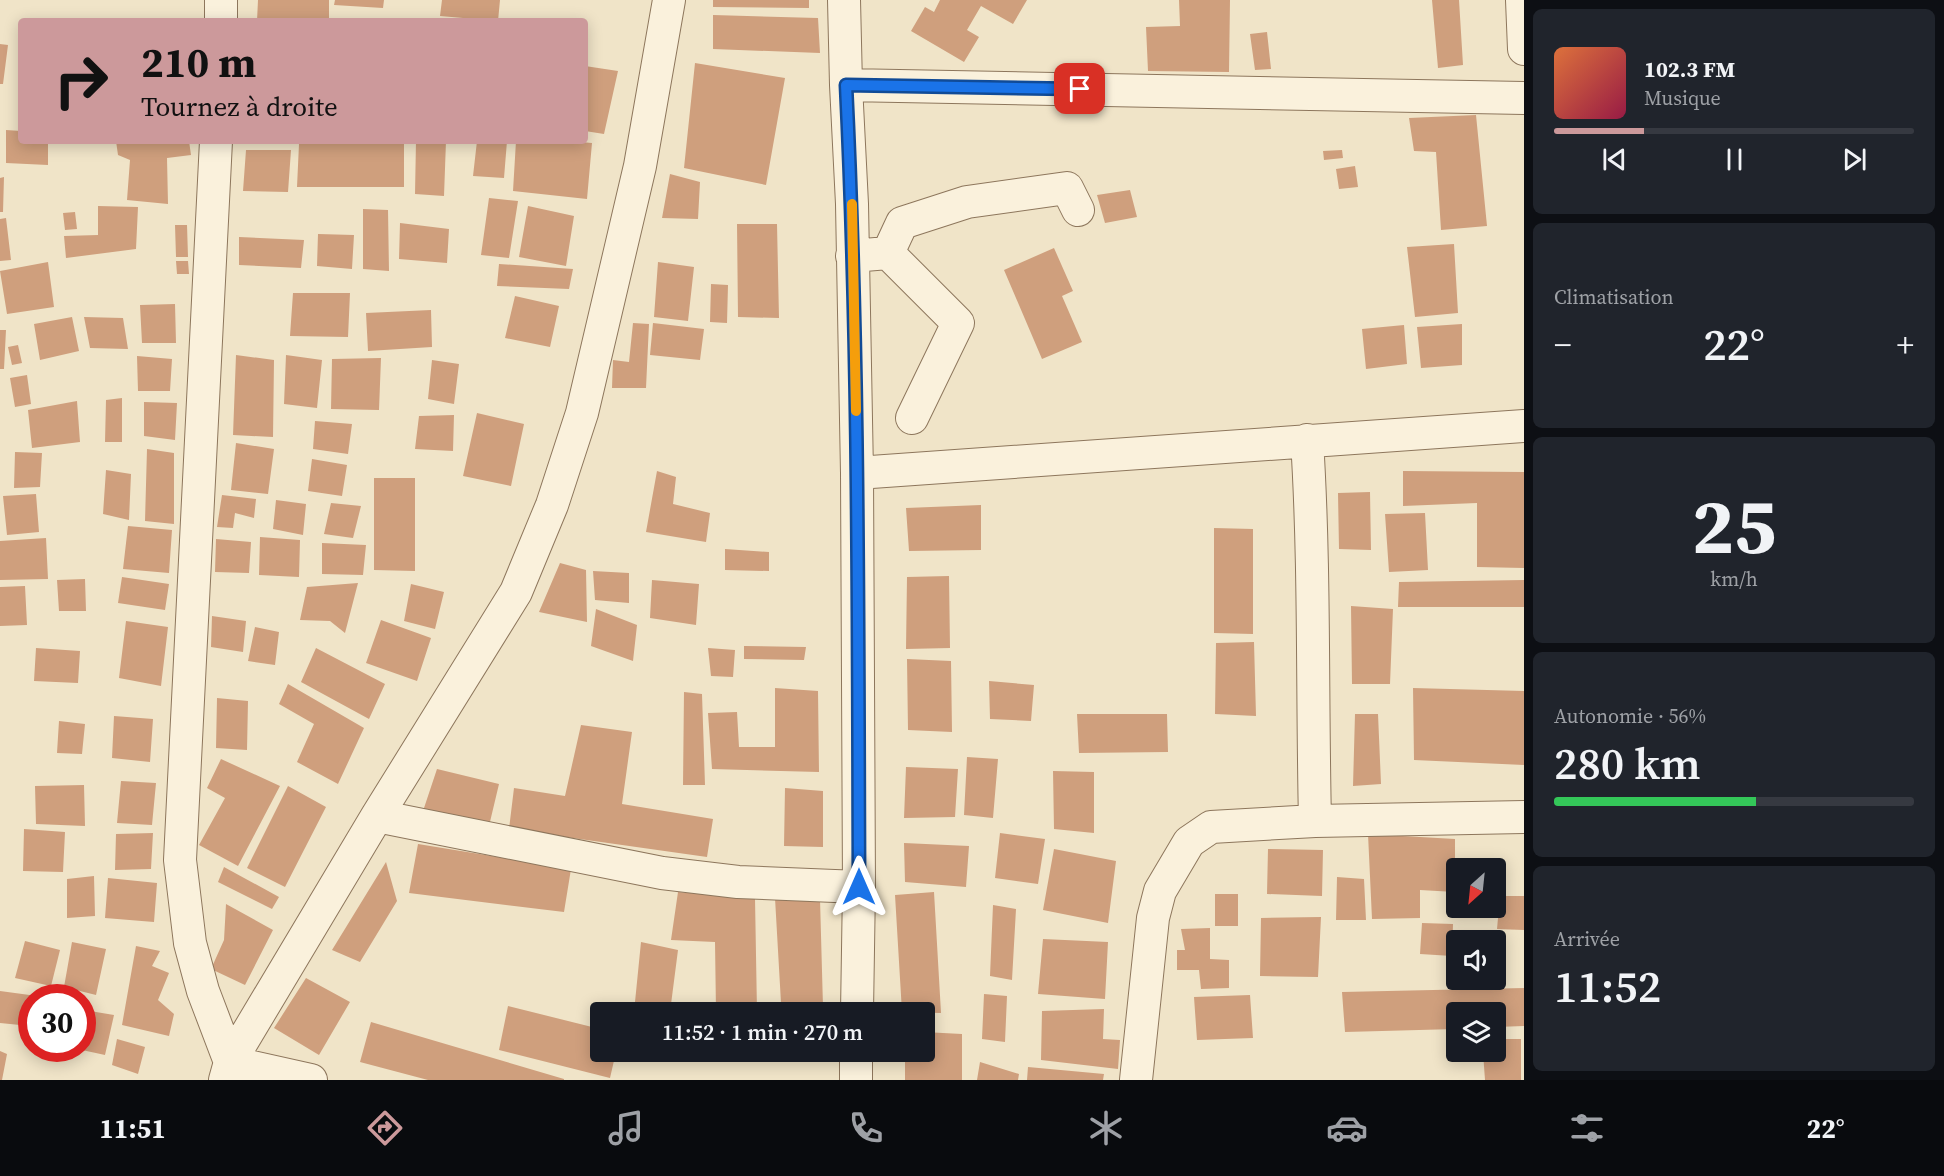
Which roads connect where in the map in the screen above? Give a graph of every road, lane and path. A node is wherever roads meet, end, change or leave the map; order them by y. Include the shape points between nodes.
1 (221, 0) edge
2 (669, 0) edge
3 (844, 0) edge
4 (1522, 0) edge
5 (221, 18) edge
6 (1524, 49) edge
7 (846, 85) junction
8 (1524, 98) edge
9 (216, 144) edge
10 (1078, 210) dead end
11 (888, 253) junction
12 (852, 256) junction
13 (912, 418) dead end
14 (1524, 426) edge
15 (1307, 440) junction
16 (857, 473) junction
17 (377, 816) junction
18 (1524, 817) edge
19 (1315, 821) junction
20 (859, 887) junction
21 (857, 1002) edge
22 (856, 1062) edge
23 (228, 1071) edge
24 (311, 1080) edge
25 (856, 1080) edge
26 (1136, 1080) edge

1 - 5 street
2 - 17 street via 640,166 611,294 582,413 552,505 516,592
3 - 7 street
4 - 6 street
7 - 8 street
7 - 12 street
9 - 23 street via 180,860 190,943
10 - 11 street via 1067,188 967,202 902,223
11 - 12 street
11 - 13 street via 958,323
12 - 16 street
14 - 15 street
15 - 16 street
15 - 19 street via 1312,514
16 - 20 street
17 - 20 street via 662,873 738,882
17 - 23 street
18 - 19 street
19 - 26 street via 1211,827 1189,842 1160,891 1153,918
20 - 21 street
22 - 25 street
23 - 24 street

